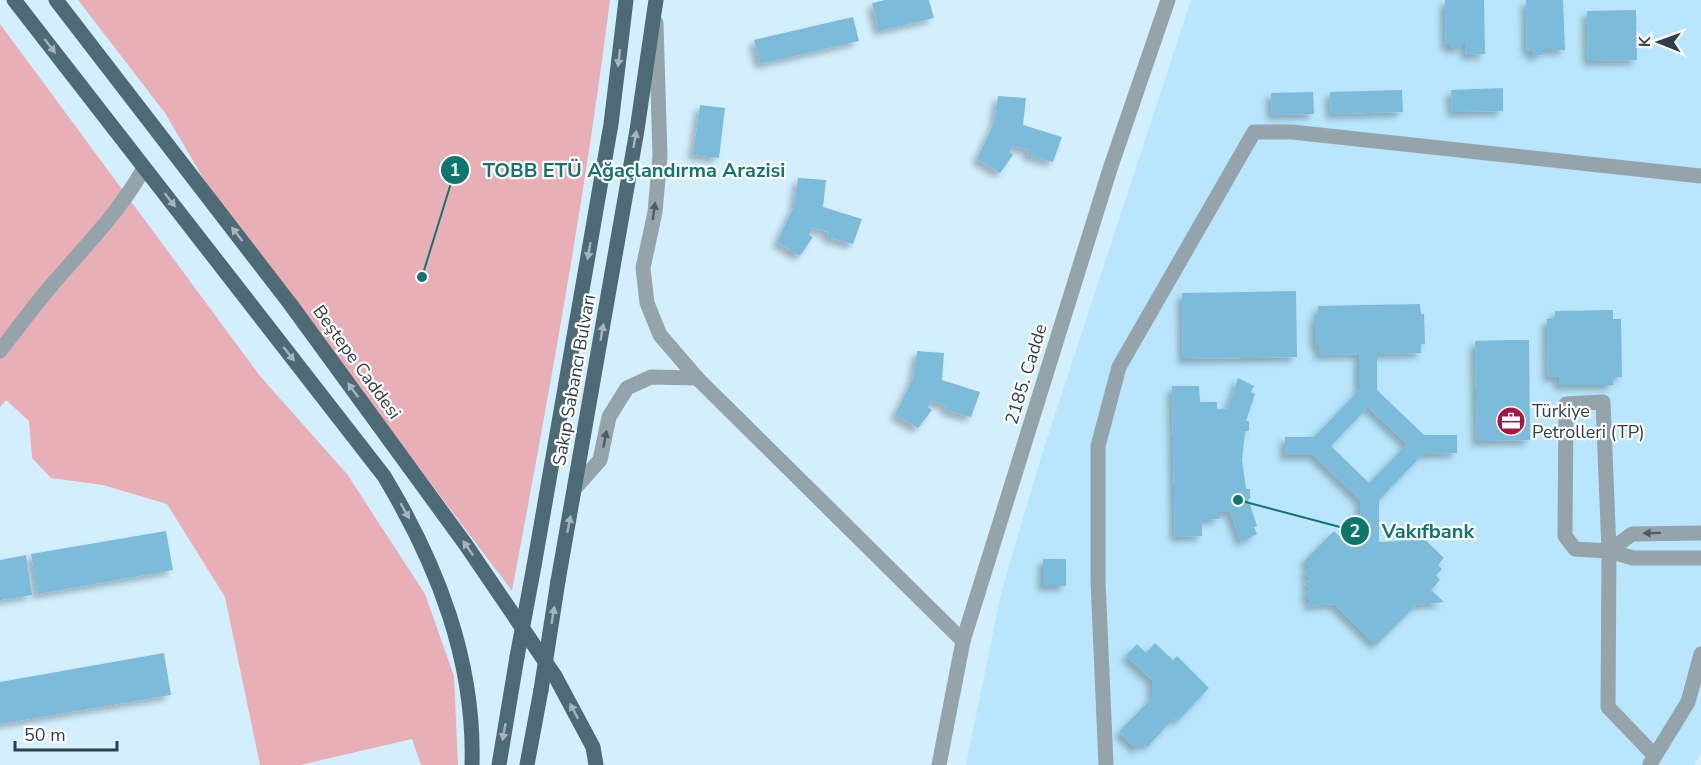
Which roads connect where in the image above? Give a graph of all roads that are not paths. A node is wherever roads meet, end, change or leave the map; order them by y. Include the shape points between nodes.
1 (14, 0) edge
2 (56, 0) edge
3 (626, 0) edge
4 (1168, 0) edge
5 (656, 3) edge
6 (144, 168) junction
7 (1701, 176) edge
8 (0, 351) edge
9 (697, 378) junction
10 (576, 487) junction
11 (1701, 532) edge
12 (1609, 551) junction
13 (1701, 558) edge
14 (963, 641) junction
15 (1701, 654) edge
16 (1652, 761) edge
17 (472, 765) edge
18 (499, 765) edge
19 (527, 765) edge
20 (596, 765) edge
21 (939, 765) edge
22 (1106, 765) edge

1 -> 6 main road
20 -> 2 main road, Beştepe Caddesi via 593,747 555,676 466,545 291,305
3 -> 18 main road, Sakıp Sabancı Bulvarı, bridge via 611,124
4 - 14 street, 2185. Cadde via 1107,180
9 -> 5 street via 660,335 647,303 643,268 655,212 660,156
10 -> 5 main road, Sakıp Sabancı Bulvarı
6 - 8 street via 128,196
6 -> 17 main road via 384,476 408,516 445,598 459,642 468,686
7 - 22 street via 1292,132 1254,132 1119,367 1098,446 1098,581
10 -> 9 street via 600,460 609,417 627,388 651,377
9 - 14 street
19 -> 10 main road, Sakıp Sabancı Bulvarı, bridge
11 -> 12 street via 1632,534
12 - 12 street via 1575,549 1565,536 1566,404 1604,402
12 - 13 street via 1633,558
12 - 16 street via 1608,706
14 - 21 street, 2185. Cadde
15 - 16 street via 1688,702

